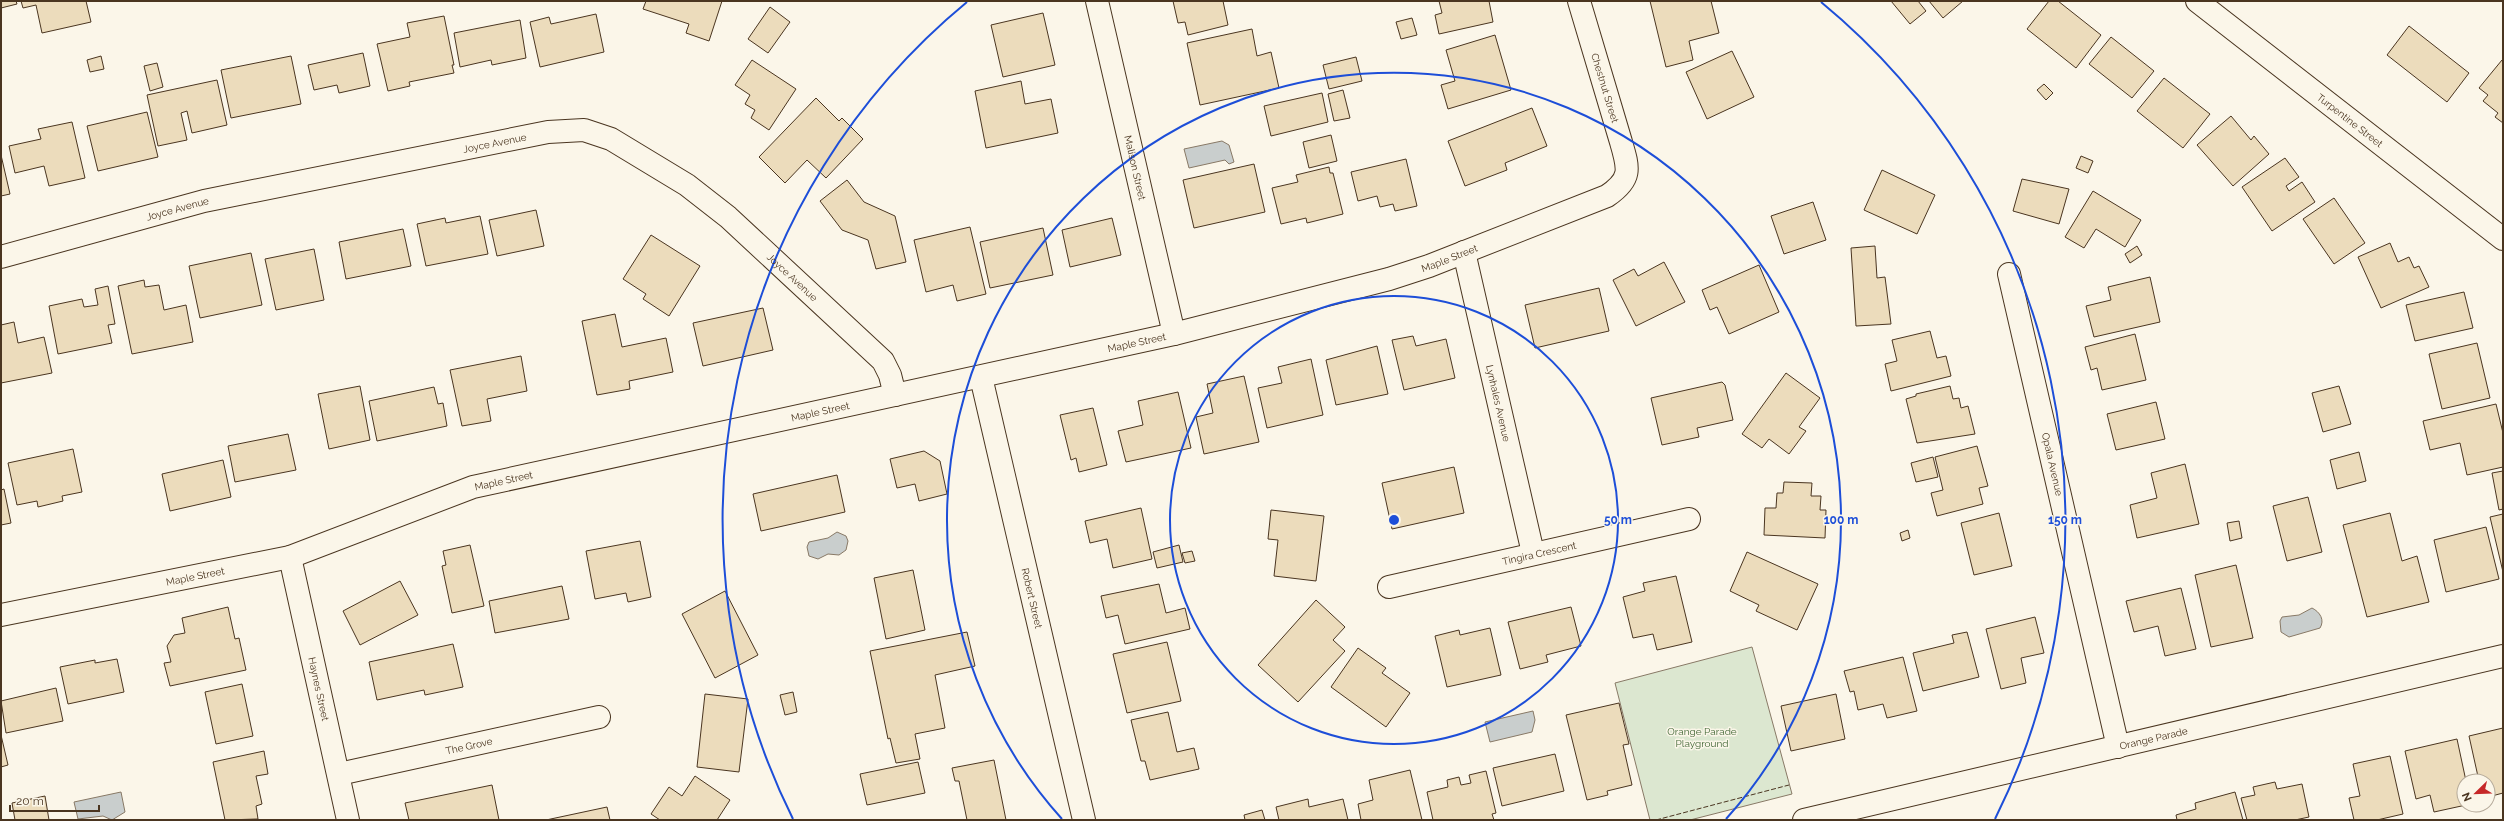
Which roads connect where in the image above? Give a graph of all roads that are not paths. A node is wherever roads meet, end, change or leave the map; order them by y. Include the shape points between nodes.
1 (1097, 1) edge
2 (1579, 1) edge
3 (2197, 1) edge
4 (1627, 176) joint
5 (2503, 240) edge
6 (1464, 252) junction
7 (1, 258) edge
8 (2009, 274) dead end
9 (1174, 334) junction
10 (981, 377) junction
11 (894, 395) junction
12 (1689, 518) dead end
13 (1533, 553) junction
14 (290, 557) junction
15 (1389, 587) dead end
16 (1, 615) edge
17 (2503, 656) edge
18 (599, 717) dead end
19 (2118, 747) junction
20 (339, 774) junction
21 (348, 820) edge
22 (1084, 820) edge
23 (1804, 820) edge

1 - 9 street, Malison Street
2 - 4 street, Chestnut Street via 1626,159
3 - 5 street, Turpentine Street
4 - 6 street, Maple Street via 1618,188 1607,196
6 - 9 street, Maple Street via 1389,279
6 - 13 street, Lynhales Avenue
7 - 11 street, Joyce Avenue via 204,201 548,132 584,130 618,144 687,185 728,217 883,361 890,375
8 - 19 street, Opala Avenue
9 - 10 street, Maple Street
10 - 11 street, Maple Street
10 - 22 street, Robert Street
11 - 14 street, Maple Street via 473,487
12 - 13 street, Tingira Crescent
13 - 15 street, Tingira Crescent
14 - 16 street, Maple Street
14 - 20 street, Haynes Street
17 - 19 street, Orange Parade
18 - 20 street, The Grove
19 - 23 street, Orange Parade
20 - 21 street, Haynes Street

